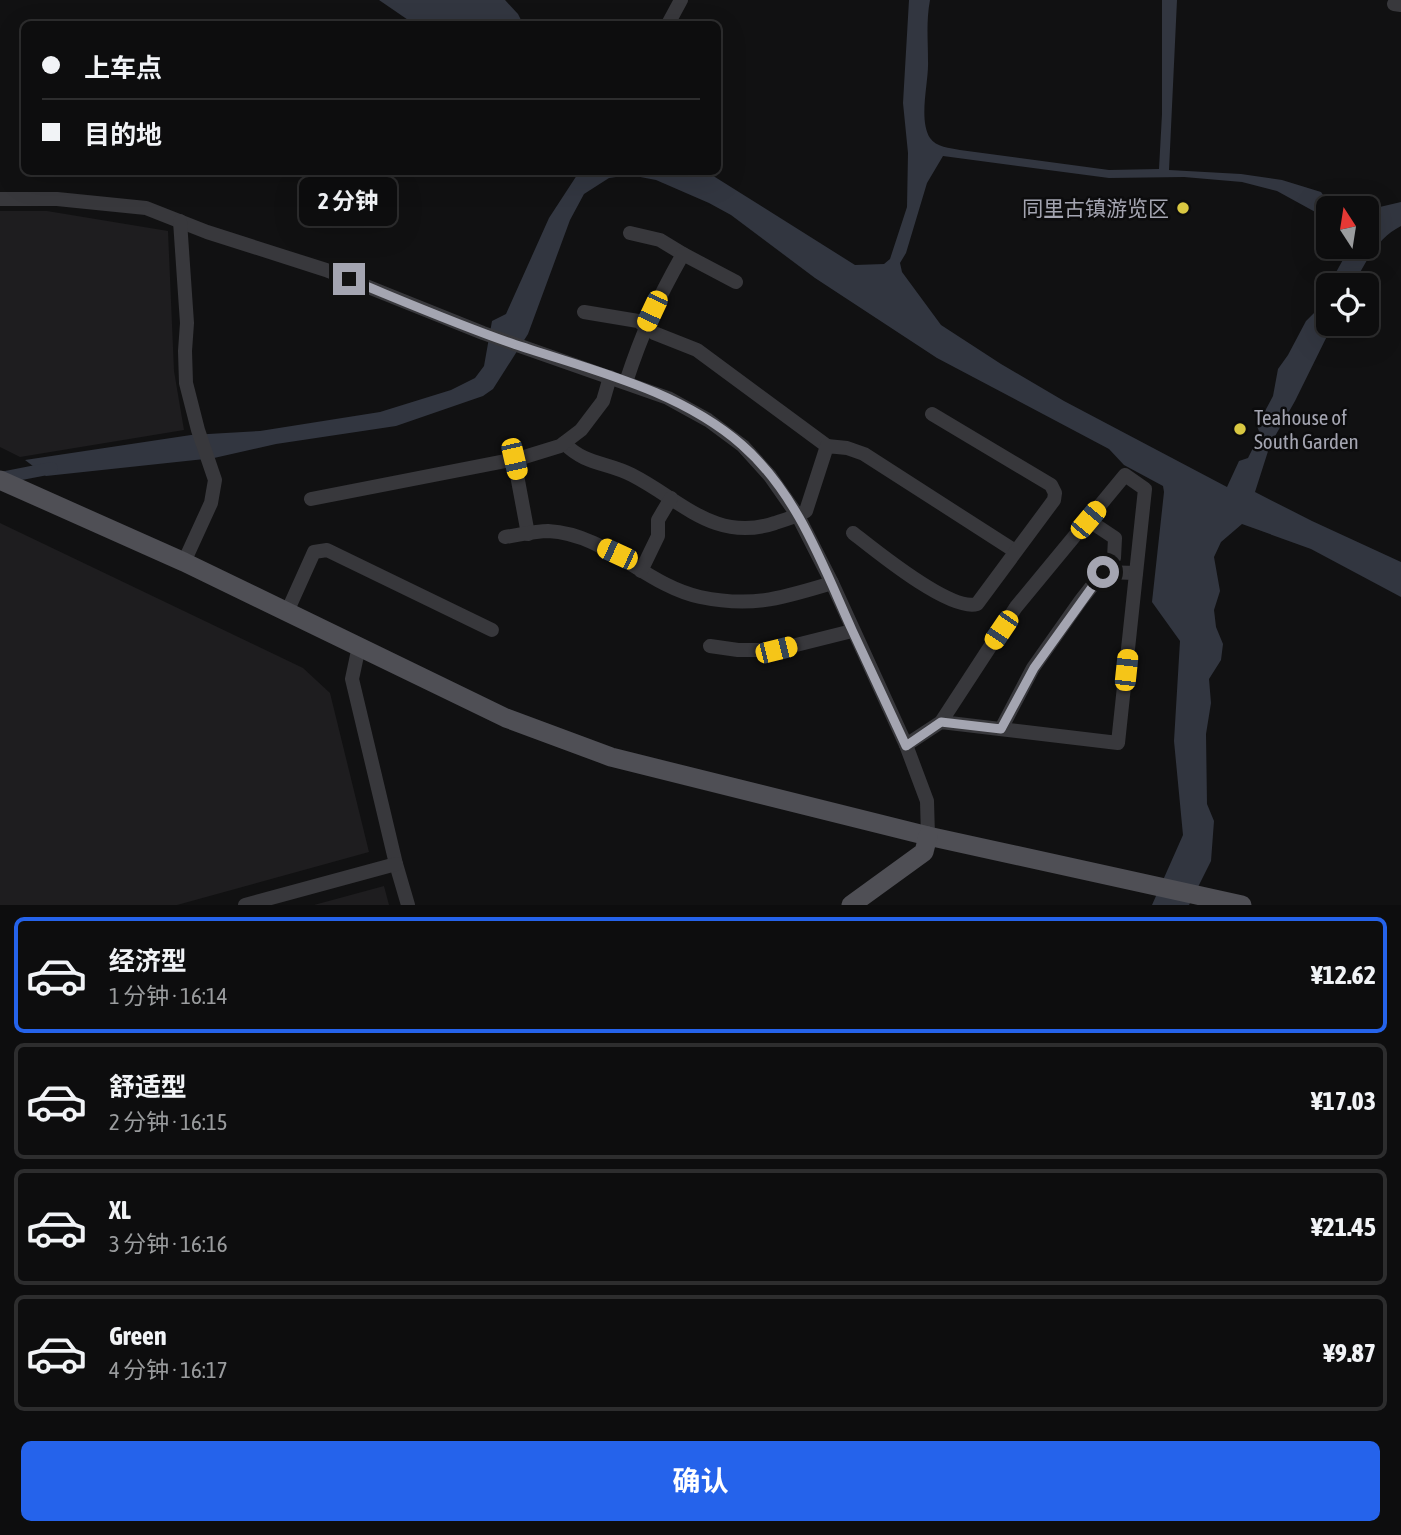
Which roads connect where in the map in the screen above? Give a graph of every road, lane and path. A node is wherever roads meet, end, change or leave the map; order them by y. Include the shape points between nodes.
1 (681, 0) edge
2 (670, 21) edge
3 (0, 199) edge
4 (180, 221) junction
5 (630, 233) dead end
6 (683, 254) junction
7 (736, 282) dead end
8 (584, 312) dead end
9 (645, 326) junction
10 (610, 377) junction
11 (626, 382) junction
12 (932, 414) dead end
13 (564, 443) junction
14 (827, 446) junction
15 (514, 459) junction
16 (0, 480) edge
17 (671, 498) junction
18 (311, 499) dead end
19 (798, 516) junction
20 (1088, 520) junction
21 (853, 533) dead end
22 (528, 534) junction
23 (506, 537) dead end
24 (1015, 551) junction
25 (184, 562) junction
26 (641, 571) junction
27 (1103, 572) junction
28 (1136, 573) junction
29 (832, 583) junction
30 (287, 612) junction
31 (492, 630) dead end
32 (852, 631) junction
33 (359, 646) junction
34 (710, 646) dead end
35 (941, 722) junction
36 (1001, 729) junction
37 (906, 746) junction
38 (928, 836) junction
39 (396, 864) junction
40 (245, 905) edge
41 (408, 905) edge
42 (851, 905) edge
43 (1242, 905) edge

1 - 2 street
3 - 4 street via 57,199 146,208
4 - 10 street via 326,270 483,333
4 - 25 street via 187,383 215,480 211,503
5 - 6 street via 660,240
6 - 7 street
6 - 9 street
8 - 9 street
9 - 11 street
9 - 14 street via 696,350
10 - 11 street
10 - 13 street via 603,401 581,430
11 - 19 street via 668,398 743,446
12 - 24 street via 1051,485 1054,500
13 - 15 street
13 - 17 street via 575,454 630,474
14 - 19 street via 806,511
14 - 24 street via 864,454
15 - 18 street
15 - 22 street
16 - 25 main road
17 - 19 street via 702,518 734,528 756,529
17 - 26 street via 658,520 658,536
19 - 29 street
20 - 27 street via 1115,538 1114,558
20 - 28 street via 1125,475 1145,489
20 - 35 street via 1016,607
21 - 24 street via 919,582 971,606
22 - 23 street
22 - 26 street via 569,535 617,554
25 - 30 main road
26 - 29 street via 698,597 739,602 779,599
27 - 28 street
27 - 36 street via 1034,668
28 - 36 street via 1118,743
29 - 32 street
30 - 31 street via 314,552 327,550
30 - 33 main road
32 - 34 street via 776,650
32 - 37 street
33 - 38 main road via 506,718 611,757
33 - 39 street via 352,679
35 - 36 street
35 - 37 street
37 - 38 street via 927,801
38 - 42 main road via 923,852
38 - 43 main road
39 - 40 street
39 - 41 street

